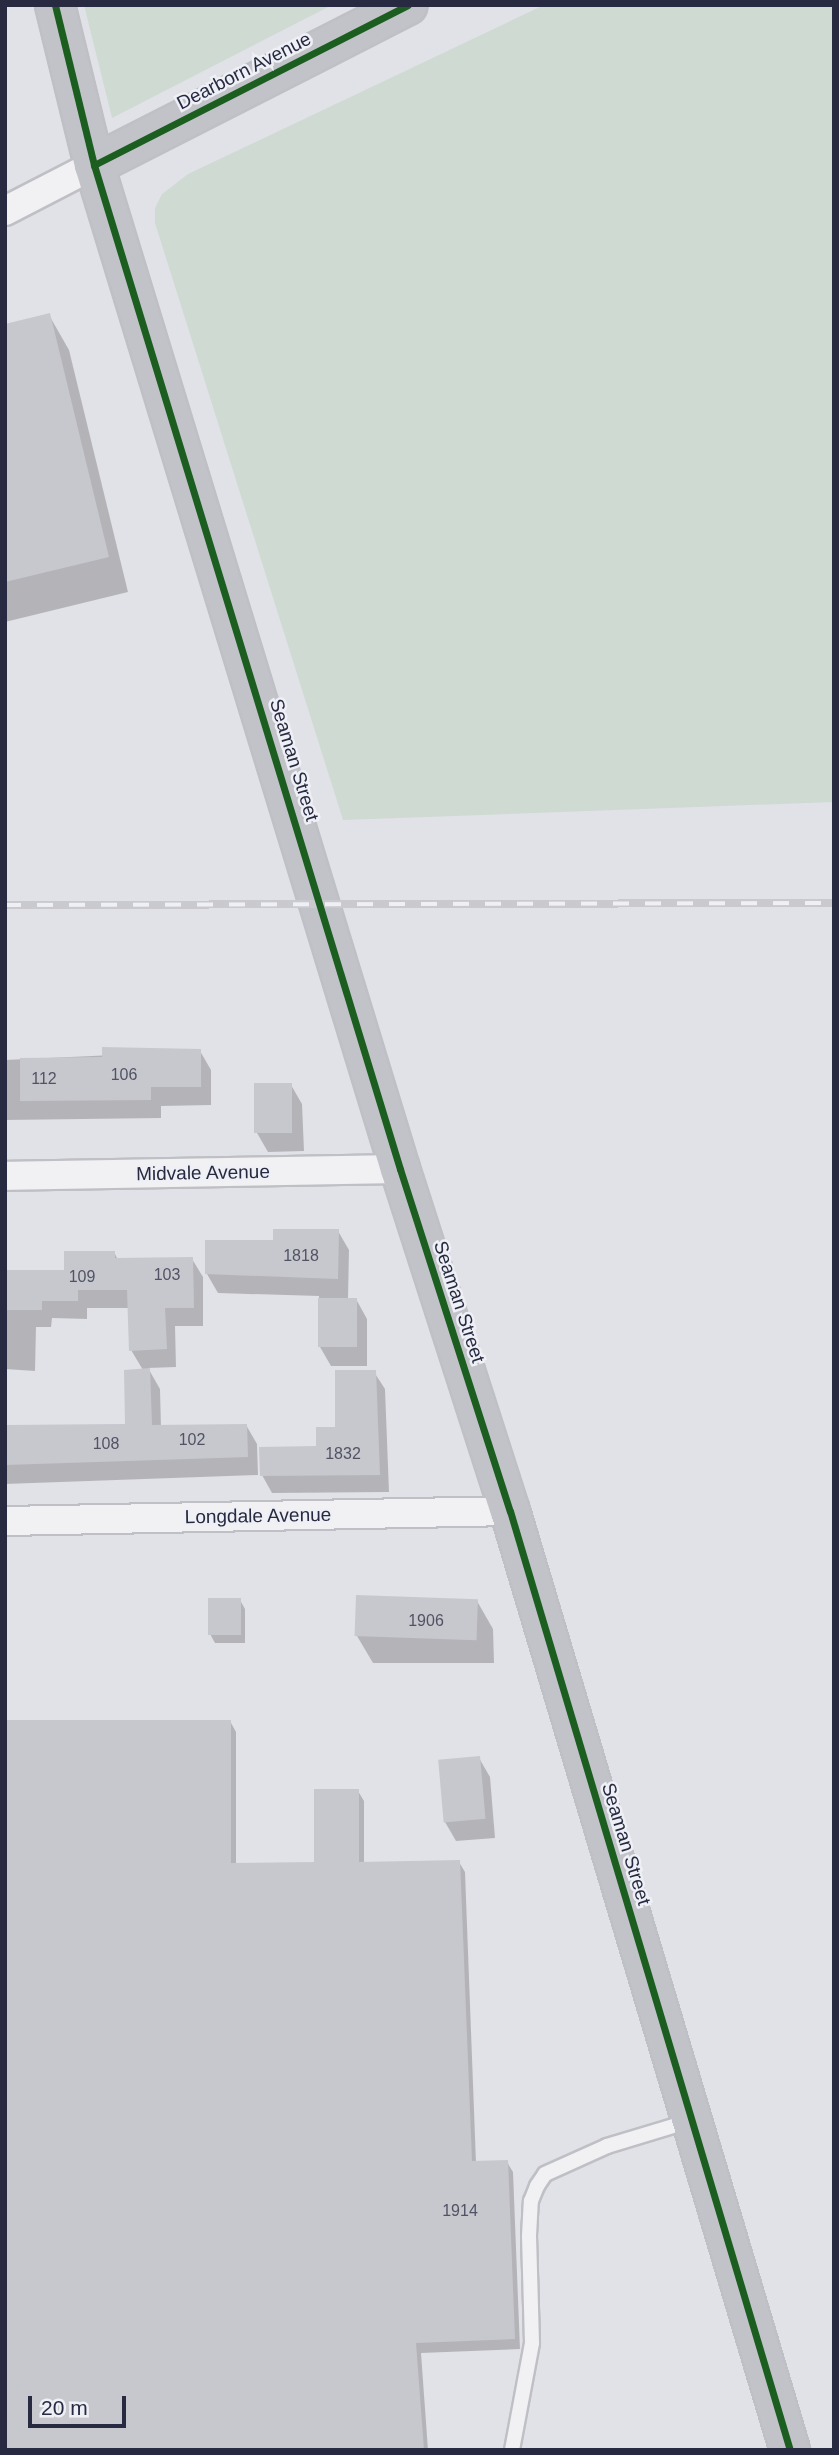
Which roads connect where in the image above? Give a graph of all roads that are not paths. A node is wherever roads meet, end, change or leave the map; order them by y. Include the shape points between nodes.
1 (55, 5) edge
2 (408, 5) edge
3 (94, 165) junction
4 (5, 211) edge
5 (400, 1169) junction
6 (5, 1176) edge
7 (510, 1511) junction
8 (5, 1521) edge
9 (692, 2120) junction
10 (512, 2450) edge
11 (790, 2450) edge

1 - 3 street, Seaman Street
2 - 3 street, Dearborn Avenue
3 - 4 street, Dearborn Avenue
3 - 5 street, Seaman Street
5 - 6 street, Midvale Avenue
5 - 7 street, Seaman Street
7 - 8 street, Longdale Avenue
7 - 9 street, Seaman Street
9 - 10 lane via 607,2146 545,2174 537,2186 531,2201 529,2236 532,2343
9 - 11 street, Seaman Street

